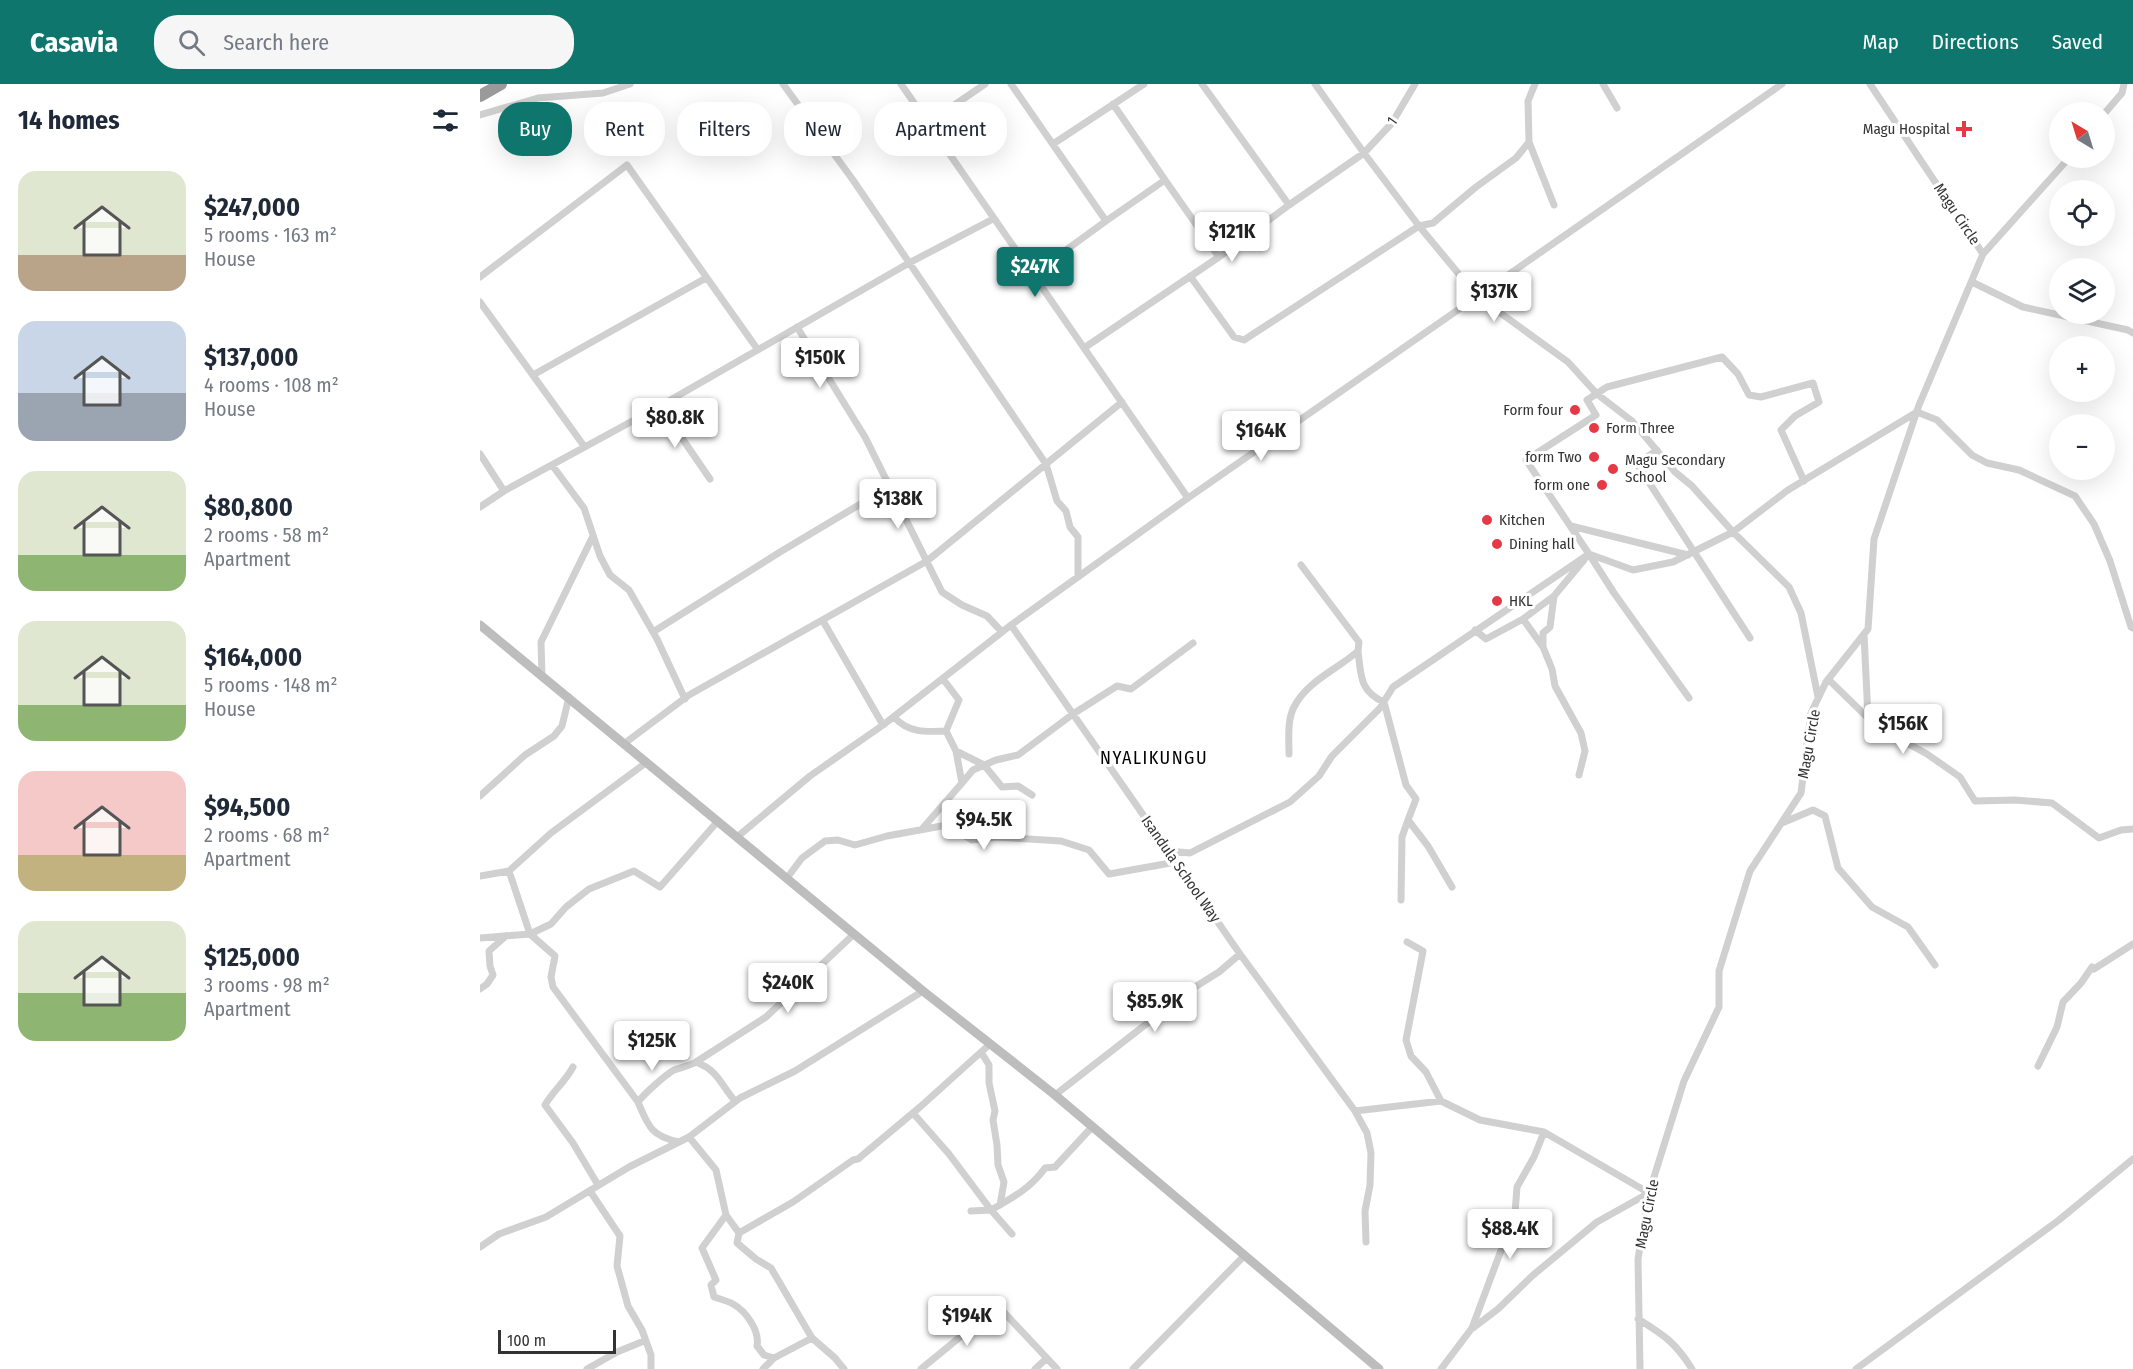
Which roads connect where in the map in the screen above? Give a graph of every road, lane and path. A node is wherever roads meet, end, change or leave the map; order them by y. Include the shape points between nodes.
1 (501, 84) edge
2 (630, 84) edge
3 (783, 84) edge
4 (901, 84) edge
5 (985, 84) edge
6 (1011, 84) edge
7 (1143, 84) edge
8 (1202, 84) edge
9 (1315, 84) edge
10 (1415, 84) edge
11 (1535, 84) edge
12 (1603, 84) edge
13 (1782, 84) edge
14 (1870, 84) edge
15 (2126, 84) edge
16 (480, 96) edge
17 (913, 102) edge
18 (959, 102) edge
19 (2114, 102) edge
20 (1113, 104) junction
21 (1617, 108) dead end
22 (480, 115) edge
23 (1529, 142) junction
24 (1053, 144) junction
25 (1364, 153) junction
26 (950, 156) edge
27 (2060, 168) edge
28 (1165, 180) junction
29 (1289, 205) junction
30 (1554, 205) dead end
31 (993, 219) junction
32 (1106, 221) junction
33 (1419, 226) junction
34 (1983, 254) junction
35 (1219, 257) junction
36 (909, 263) junction
37 (1033, 274) junction
38 (1190, 276) junction
39 (480, 277) edge
40 (706, 278) junction
41 (1972, 282) junction
42 (1477, 296) junction
43 (480, 302) edge
44 (797, 327) junction
45 (2131, 331) edge
46 (1084, 348) junction
47 (758, 350) junction
48 (533, 375) junction
49 (1597, 394) junction
50 (1122, 402) junction
51 (660, 406) junction
52 (1917, 412) junction
53 (584, 446) junction
54 (1657, 450) junction
55 (480, 454) edge
56 (1046, 464) junction
57 (552, 465) junction
58 (710, 479) dead end
59 (1804, 481) junction
60 (889, 487) junction
61 (504, 491) junction
62 (1188, 498) junction
63 (480, 507) edge
64 (1571, 526) junction
65 (1732, 532) junction
66 (593, 536) junction
67 (1692, 553) junction
68 (1590, 554) junction
69 (927, 561) junction
70 (1301, 565) dead end
71 (1078, 577) junction
72 (1554, 597) junction
73 (1523, 619) junction
74 (823, 621) junction
75 (480, 625) edge
76 (1011, 625) junction
77 (2133, 628) edge
78 (1475, 630) junction
79 (653, 632) junction
80 (1002, 632) junction
81 (1864, 634) junction
82 (1750, 638) dead end
83 (1193, 643) dead end
84 (1543, 647) junction
85 (1358, 651) junction
86 (542, 676) junction
87 (942, 679) junction
88 (1828, 679) junction
89 (569, 697) junction
90 (1818, 698) junction
91 (685, 699) junction
92 (1689, 699) dead end
93 (1384, 702) junction
94 (1073, 714) junction
95 (894, 717) junction
96 (1868, 718) junction
97 (883, 725) junction
98 (946, 731) junction
99 (625, 743) junction
100 (956, 751) junction
101 (1289, 754) dead end
102 (647, 762) junction
103 (984, 765) junction
104 (1579, 775) dead end
105 (962, 783) junction
106 (1032, 795) dead end
107 (480, 796) edge
108 (1408, 820) junction
109 (718, 821) junction
110 (1782, 823) junction
111 (922, 829) junction
112 (2133, 829) edge
113 (737, 837) junction
114 (1169, 851) junction
115 (1176, 862) junction
116 (509, 871) junction
117 (480, 876) edge
118 (787, 878) junction
119 (1452, 887) dead end
120 (1401, 900) dead end
121 (530, 934) junction
122 (854, 934) junction
123 (506, 936) junction
124 (480, 938) edge
125 (1407, 942) dead end
126 (2133, 944) edge
127 (1240, 954) junction
128 (1935, 965) dead end
129 (480, 989) edge
130 (923, 991) junction
131 (990, 1044) junction
132 (981, 1052) junction
133 (696, 1062) junction
134 (2038, 1066) dead end
135 (573, 1067) dead end
136 (1055, 1095) junction
137 (735, 1101) junction
138 (1441, 1101) junction
139 (638, 1102) junction
140 (1355, 1111) junction
141 (913, 1113) junction
142 (1092, 1127) junction
143 (1544, 1132) junction
144 (689, 1137) junction
145 (679, 1142) junction
146 (2133, 1159) edge
147 (598, 1185) junction
148 (590, 1191) junction
149 (1649, 1193) junction
150 (1000, 1205) junction
151 (991, 1210) junction
152 (971, 1211) dead end
153 (726, 1215) junction
154 (739, 1233) junction
155 (1012, 1234) dead end
156 (1366, 1242) dead end
157 (480, 1247) edge
158 (1244, 1256) junction
159 (1638, 1319) junction
160 (1472, 1328) junction
161 (812, 1338) junction
162 (644, 1341) junction
163 (774, 1358) junction
164 (1047, 1359) junction
165 (587, 1369) edge
166 (651, 1369) edge
167 (763, 1369) edge
168 (844, 1369) edge
169 (921, 1369) edge
170 (1035, 1369) edge
171 (1057, 1369) edge
172 (1133, 1369) edge
173 (1379, 1369) edge
174 (1441, 1369) edge
175 (1640, 1369) edge
176 (1692, 1369) edge
177 (1856, 1369) edge

1 - 16 highway
2 - 22 street via 603,93 538,98
3 - 36 street
4 - 17 street
5 - 18 street
6 - 24 street
7 - 20 street
8 - 29 street
9 - 25 street
10 - 25 street, 1 via 1392,123
11 - 23 street via 1528,101
12 - 21 street
13 - 42 street
14 - 34 street, Magu Circle
15 - 19 street
20 - 24 street
20 - 28 street
23 - 30 street
23 - 33 street via 1516,158 1433,223
24 - 32 street
25 - 29 street, 1
25 - 33 street
26 - 31 street
27 - 34 street
28 - 32 street
28 - 35 street
29 - 35 street, 1
31 - 36 street
31 - 37 street
32 - 37 street
33 - 38 street via 1244,340 1234,337
33 - 42 street
34 - 41 street, Magu Circle
35 - 38 street, 1
36 - 44 street
36 - 56 street
37 - 46 street
38 - 46 street, 1
39 - 40 street via 627,165
40 - 47 street
40 - 48 street
41 - 45 street via 2023,307
41 - 52 street, Magu Circle
42 - 49 street via 1568,362
42 - 62 street
43 - 48 street
44 - 47 street
44 - 60 street via 865,437
46 - 50 street
47 - 51 street
48 - 53 street
49 - 54 street via 1632,420
49 - 59 street via 1607,387 1722,357 1738,374 1749,395 1761,397 1813,383 1819,402 1781,430
49 - 64 street via 1587,400 1596,415 1526,459
50 - 56 street
50 - 62 street
51 - 53 street
51 - 58 street
52 - 59 street
52 - 77 street via 1937,420 1972,455 1987,463 2019,470 2075,495 2094,524
52 - 81 street, Magu Circle via 1874,539 1868,629
53 - 57 street
54 - 65 street
54 - 67 street via 1637,464
55 - 61 street
56 - 69 street
56 - 71 street via 1057,501 1078,537
57 - 61 street
57 - 66 street via 584,508
59 - 65 street
60 - 69 street
60 - 79 street
61 - 63 street
62 - 71 street
64 - 67 street
64 - 68 street
65 - 67 street
65 - 90 street via 1789,587 1801,613
66 - 79 street via 610,575 629,590
66 - 86 street via 540,642
67 - 68 street via 1673,562 1633,570
67 - 82 street
68 - 72 street
68 - 78 street
68 - 92 street
69 - 74 street
69 - 80 street via 942,592 987,616
70 - 85 street via 1354,633
71 - 76 street
72 - 73 street
72 - 84 street via 1550,627 1543,633
73 - 78 street via 1486,639
73 - 84 street
74 - 91 street
74 - 97 street
75 - 86 main road
76 - 80 street
76 - 94 street, Isandula School Way
78 - 93 street via 1393,687
79 - 91 street
80 - 87 street
81 - 88 street, Magu Circle
81 - 96 street
83 - 94 street via 1131,688 1117,686
84 - 104 street via 1555,686 1581,733 1585,751
85 - 93 street via 1363,685 1373,697
85 - 101 street via 1305,691 1293,708
86 - 89 main road
87 - 95 street
87 - 98 street via 959,700
88 - 90 street, Magu Circle
88 - 96 street
89 - 99 main road
89 - 107 street via 562,726 554,736 525,755
90 - 110 street, Magu Circle via 1812,713 1801,793
91 - 99 street
93 - 108 street via 1406,785 1416,799
93 - 114 street via 1332,756 1319,776 1290,802 1190,853
94 - 103 street via 1018,755
94 - 114 street, Isandula School Way
95 - 97 street
95 - 98 street via 921,732
96 - 112 street via 1960,777 1975,801 2052,803 2099,838
97 - 113 street via 810,776
98 - 100 street
99 - 102 main road
100 - 103 street
100 - 105 street
102 - 109 main road
102 - 116 street via 551,833
103 - 105 street via 973,770
103 - 106 street via 1002,787 1018,786
105 - 111 street
108 - 119 street
108 - 120 street via 1402,837
109 - 113 main road
109 - 121 street via 660,887 634,871 589,889 551,924
110 - 128 street via 1814,810 1826,816 1838,868 1872,907 1908,927
110 - 149 street, Magu Circle via 1750,871 1719,971 1719,1007 1684,1081
111 - 115 street via 947,825 972,840 1004,837 1061,841 1089,850 1109,874
111 - 118 street via 855,845 825,841 802,858
113 - 118 main road
114 - 115 street, Isandula School Way
115 - 127 street, Isandula School Way
116 - 117 street
116 - 121 street
118 - 122 main road
121 - 123 street
121 - 139 street via 555,956 553,987
122 - 130 main road
122 - 133 street via 766,1017
123 - 124 street
123 - 129 street via 489,951 493,975
125 - 138 street via 1422,951 1406,1040 1411,1056 1426,1072
126 - 134 street via 2093,968 2063,1002 2057,1027
127 - 136 street
127 - 140 street, Isandula School Way
130 - 131 main road
130 - 137 street via 795,1071
131 - 132 street
131 - 136 main road
132 - 141 street
132 - 150 street via 988,1065 998,1165 1004,1182
133 - 137 street via 715,1072
133 - 139 street via 674,1070
135 - 147 street via 545,1105
136 - 142 main road
137 - 144 street
138 - 140 street
138 - 143 street via 1480,1120
139 - 145 street via 655,1134
140 - 156 street, Isandula School Way via 1367,1133 1371,1153
141 - 151 street
141 - 154 street via 858,1159
142 - 150 street via 1055,1167 1045,1168 1035,1183
142 - 158 main road
143 - 149 street
143 - 160 street via 1517,1187 1515,1213
144 - 145 street
144 - 153 street via 716,1170
145 - 147 street
146 - 177 street via 2059,1220
147 - 148 street
148 - 157 street via 546,1217 499,1234
148 - 162 street via 620,1236 617,1266 628,1306
149 - 159 street, Magu Circle via 1638,1259
149 - 160 street via 1597,1222 1498,1310
150 - 151 street
151 - 152 street
151 - 155 street
153 - 154 street
153 - 163 street via 702,1248 716,1280 711,1285 714,1297 735,1304 752,1322 757,1346
154 - 161 street via 737,1243 771,1268
158 - 172 street
158 - 173 main road
159 - 175 street, Magu Circle
159 - 176 street via 1680,1349
160 - 174 street
161 - 163 street
161 - 168 street
162 - 165 street
162 - 166 street via 651,1355
163 - 167 street
164 - 169 street via 998,1306
164 - 170 street
164 - 171 street

